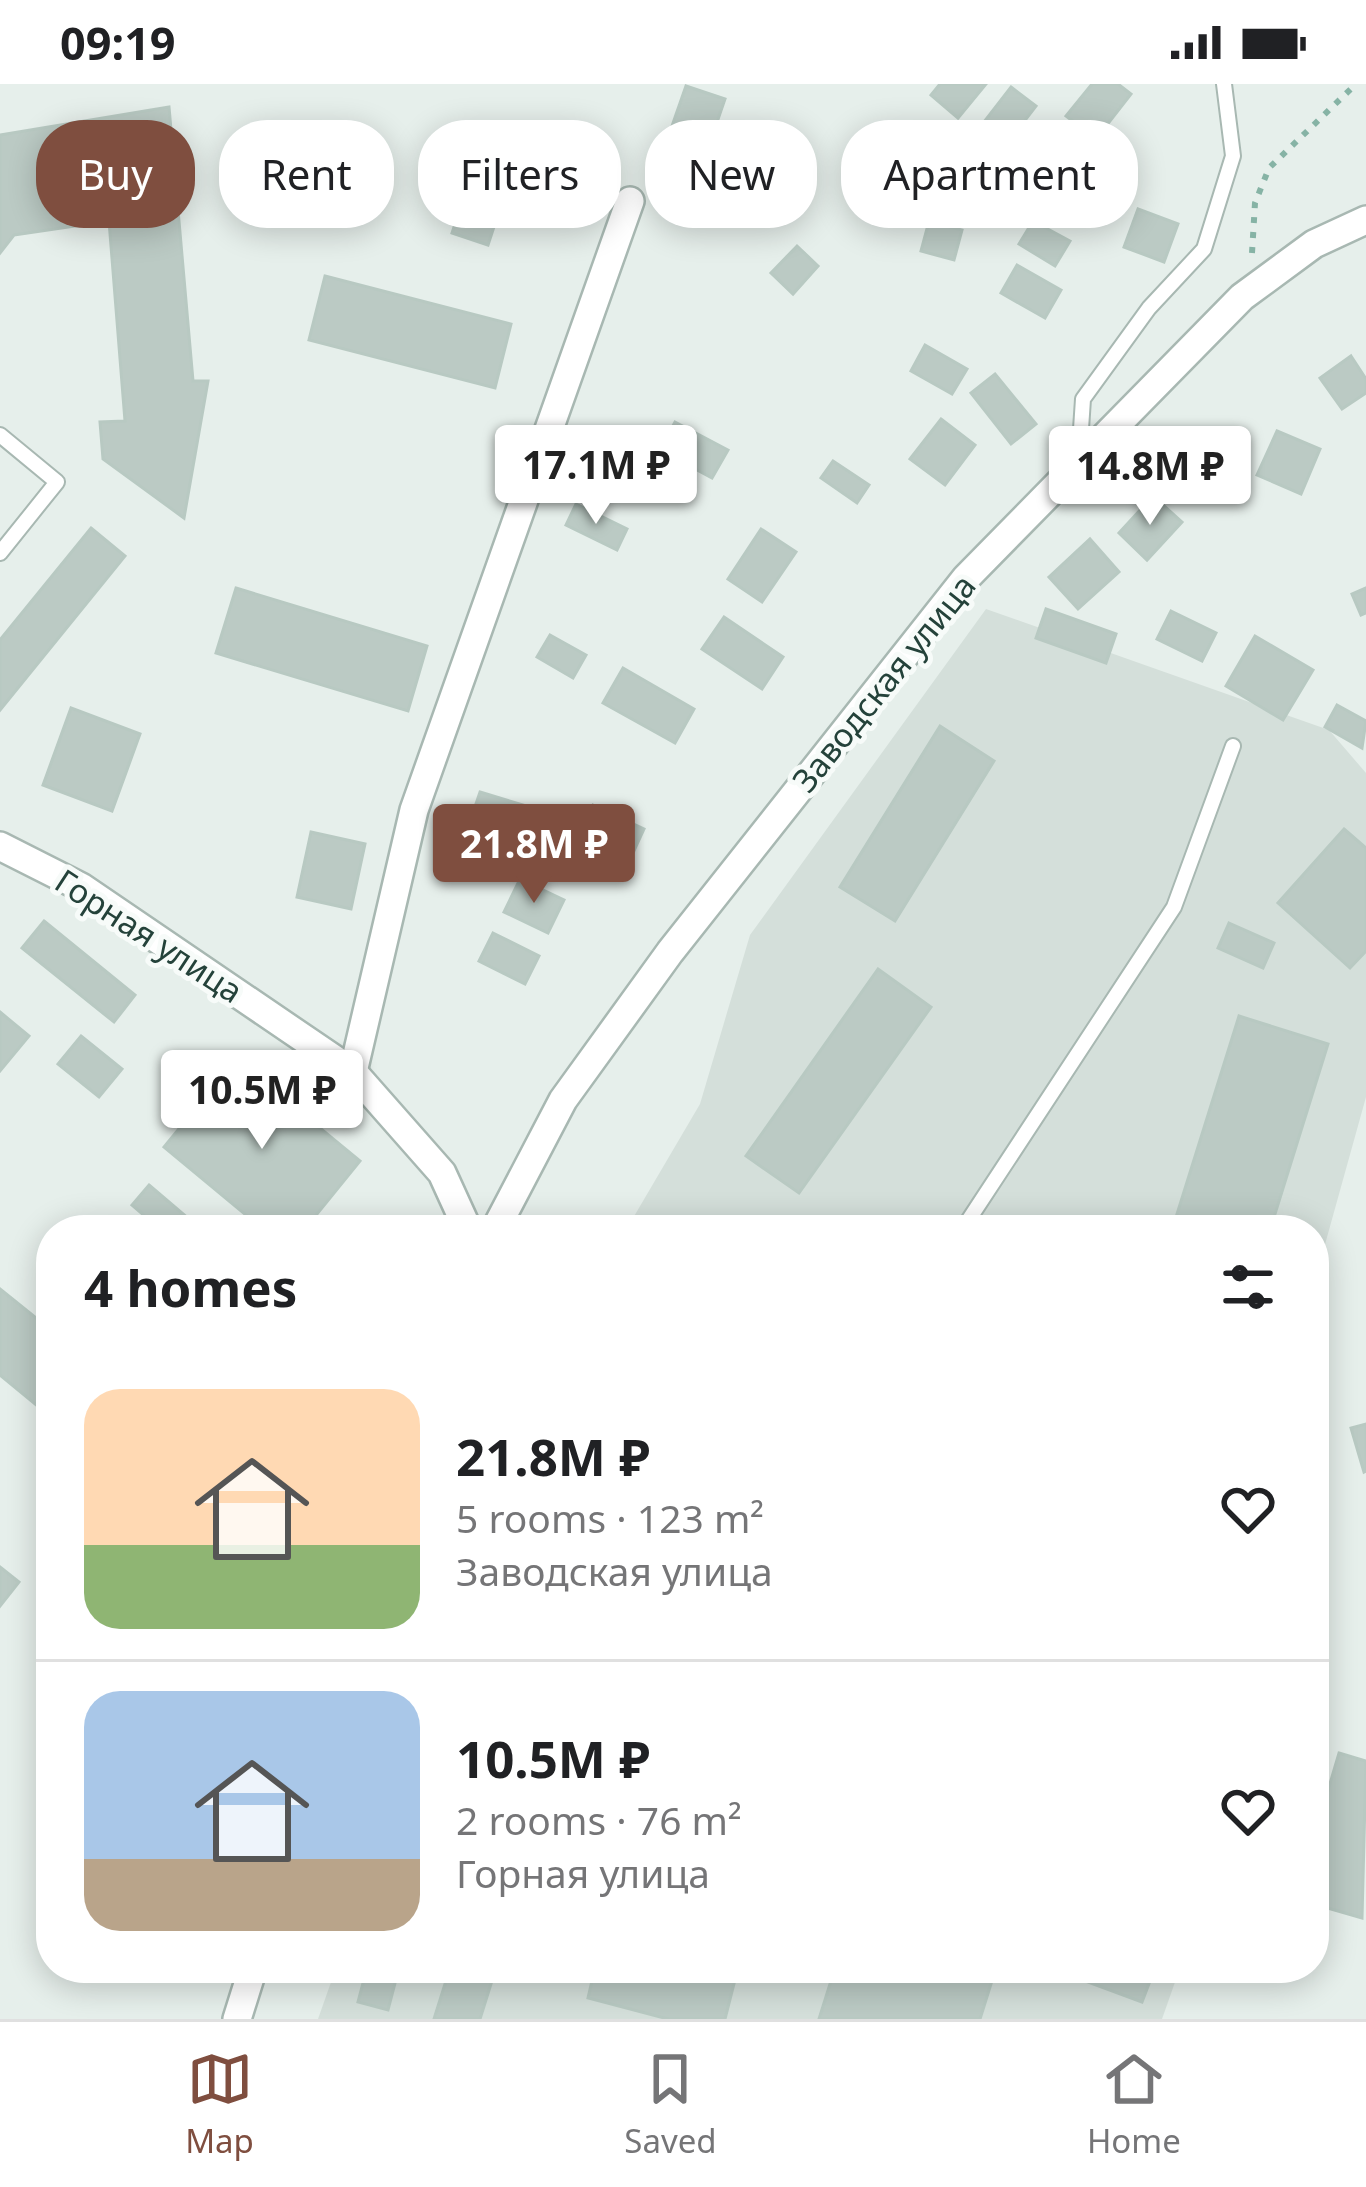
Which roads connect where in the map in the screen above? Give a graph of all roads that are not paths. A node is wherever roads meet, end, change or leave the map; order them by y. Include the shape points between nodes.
1 (1224, 84) edge
2 (630, 201) dead end
3 (1366, 220) edge
4 (0, 435) edge
5 (1079, 460) junction
6 (0, 553) edge
7 (1233, 746) dead end
8 (0, 846) edge
9 (353, 1072) junction
10 (461, 1215) edge
11 (503, 1215) edge
12 (972, 1215) edge
13 (249, 1983) edge
14 (237, 2019) edge

1 - 5 lane via 1233,156 1204,249 1083,398
2 - 9 street via 414,810
3 - 5 street, Заводская улица via 1314,244 1242,297
4 - 6 lane via 57,482
5 - 11 street, Заводская улица via 966,578 670,952 563,1100
7 - 12 lane via 1174,907
8 - 9 street, Горная улица via 81,886
9 - 10 street, Горная улица via 442,1173
13 - 14 street

